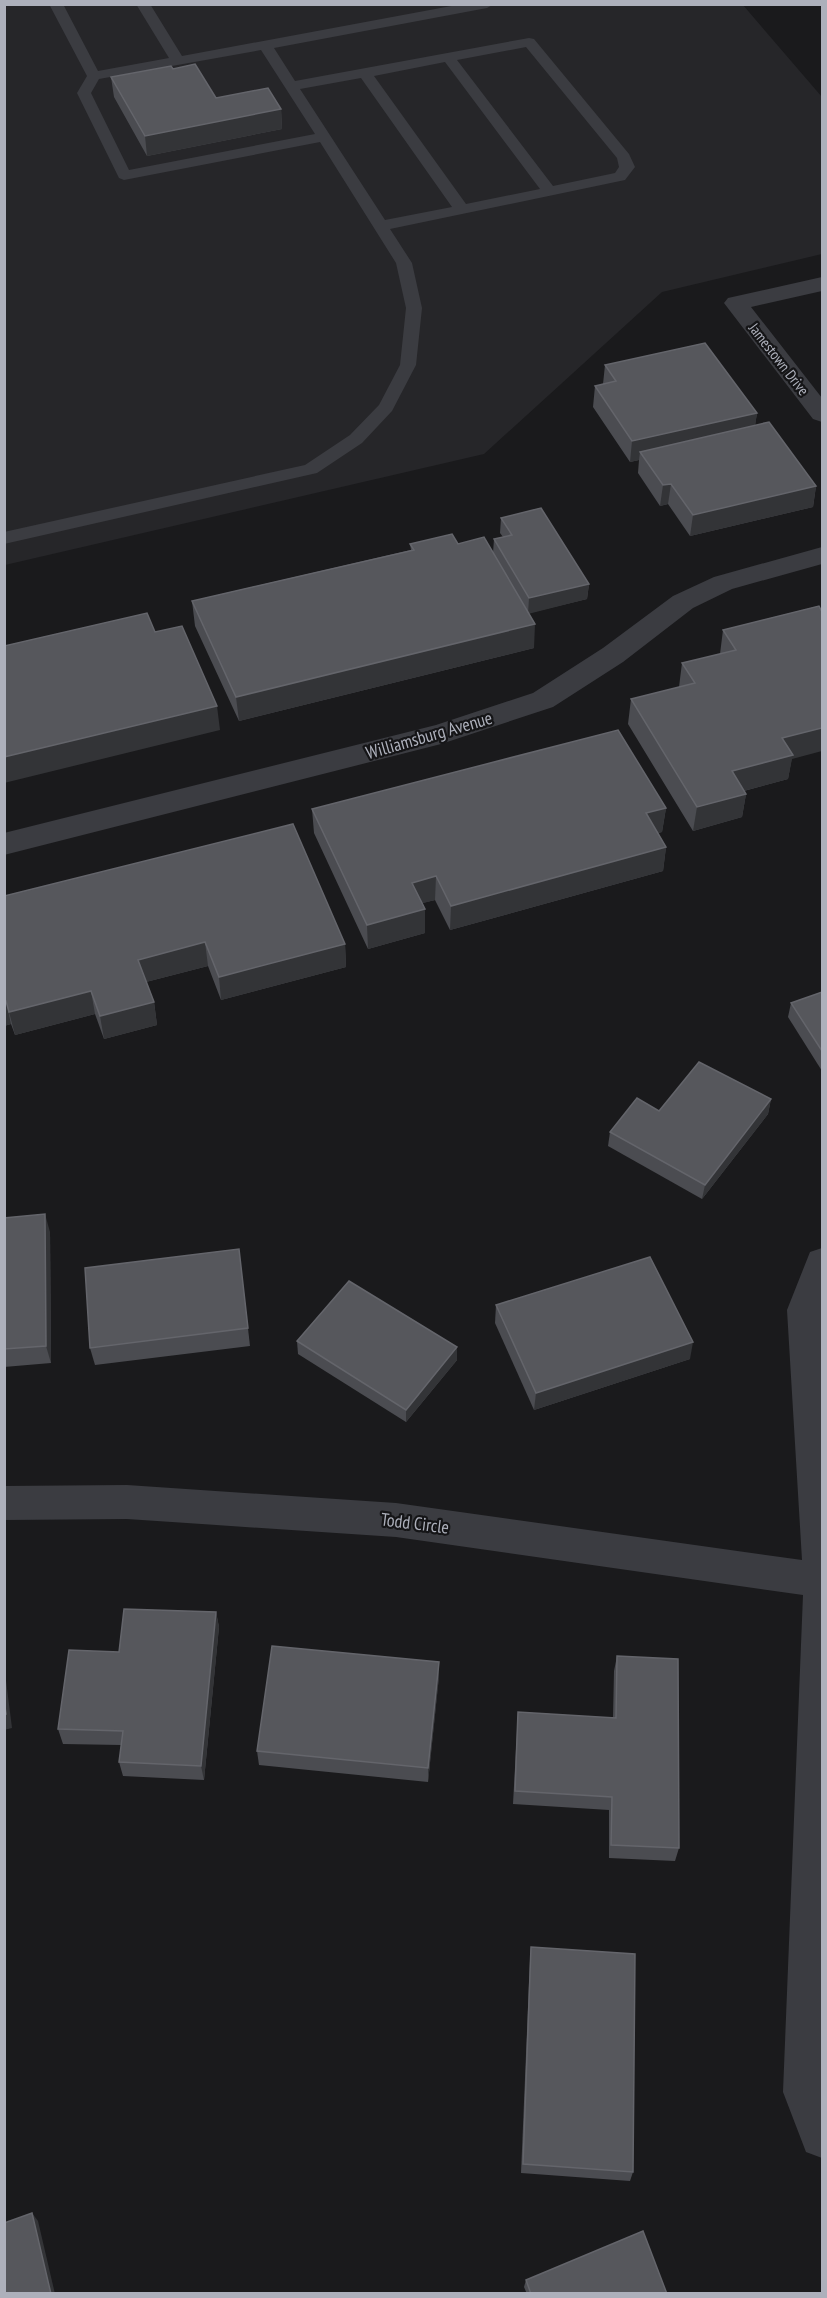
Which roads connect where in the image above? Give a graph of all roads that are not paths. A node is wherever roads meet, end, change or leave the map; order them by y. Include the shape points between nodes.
1 (56, 4) edge
2 (143, 4) edge
3 (487, 4) edge
4 (266, 45) junction
5 (448, 57) junction
6 (178, 61) junction
7 (364, 73) junction
8 (94, 76) junction
9 (292, 86) junction
10 (324, 137) junction
11 (549, 192) junction
12 (462, 209) junction
13 (380, 226) junction
14 (822, 284) edge
15 (822, 414) edge
16 (4, 538) edge
17 (822, 556) edge
18 (4, 844) edge
19 (822, 1262) edge
20 (4, 1503) edge
21 (822, 1580) edge
22 (822, 2136) edge

1 - 8 lane
2 - 6 lane
3 - 4 lane
4 - 6 lane
4 - 9 lane
5 - 7 lane
5 - 11 lane
5 - 11 lane via 529,42 624,157 627,167 620,177
6 - 8 lane
7 - 9 lane
7 - 12 lane
8 - 10 lane via 84,93 124,175
9 - 10 lane
10 - 13 lane
11 - 12 lane
12 - 13 lane
13 - 16 lane via 404,263 414,308 408,365 386,407 356,439 311,469
14 - 15 street, Jamestown Drive via 736,303
17 - 18 street, Williamsburg Avenue via 723,583 683,602 613,655 543,700 441,734
19 - 21 street via 804,1310
20 - 21 street, Todd Circle via 127,1502 396,1520
21 - 22 street via 805,2092

